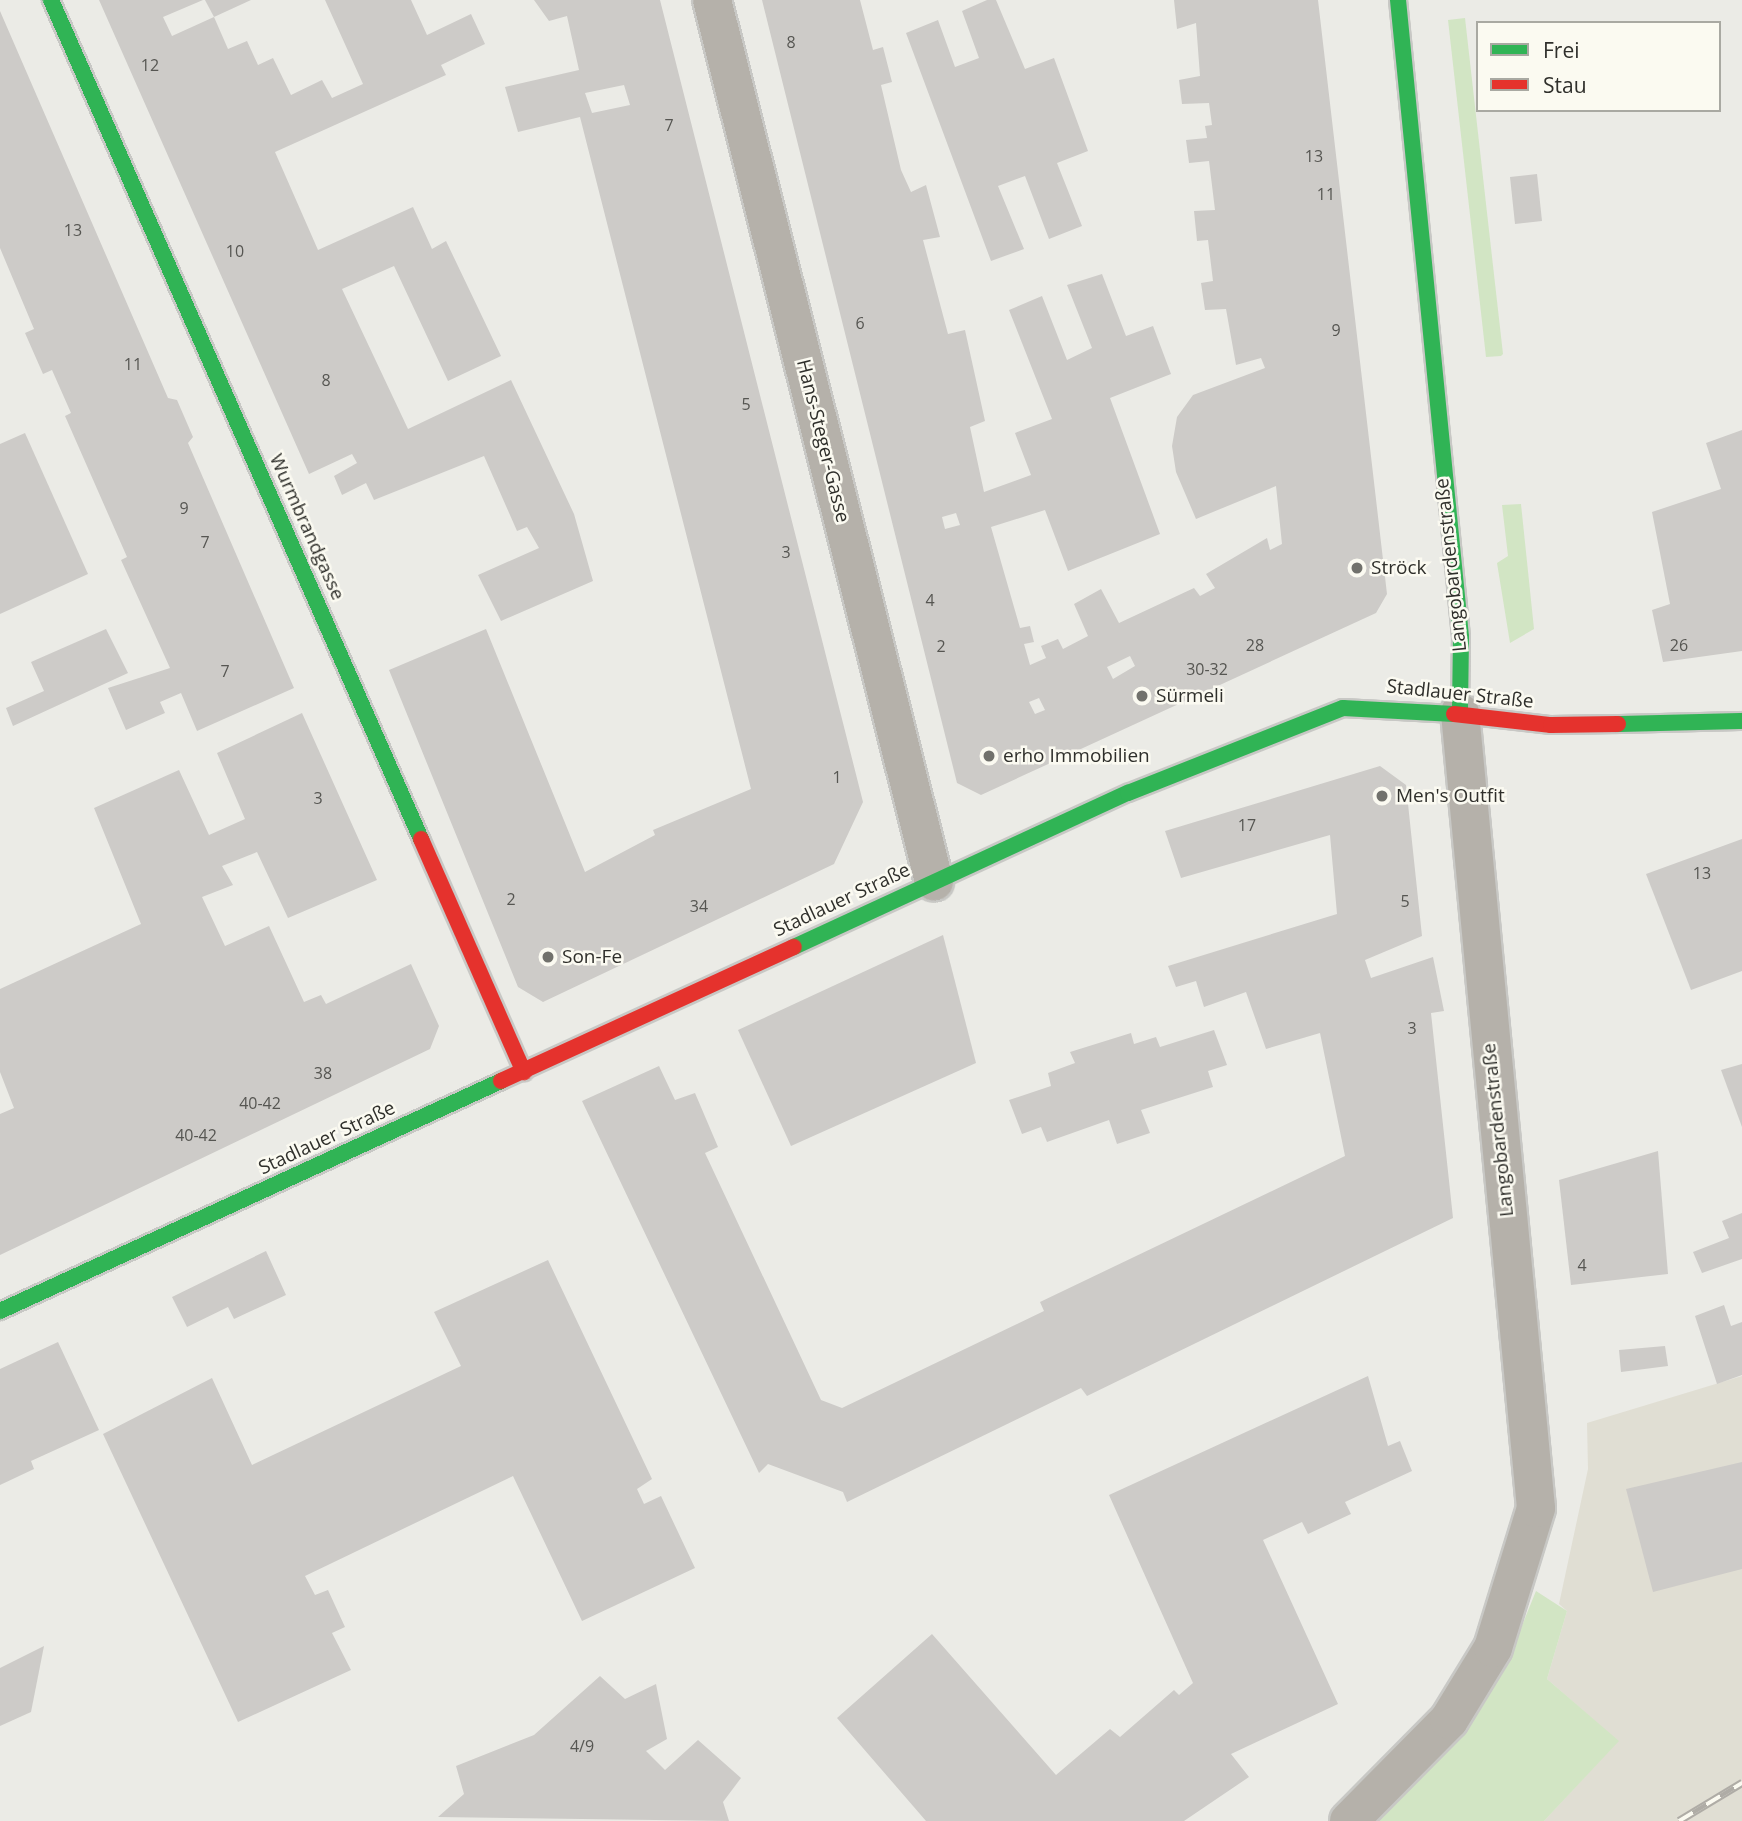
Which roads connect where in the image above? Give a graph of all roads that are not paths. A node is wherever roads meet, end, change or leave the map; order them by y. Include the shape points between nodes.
1 (51, 0) edge
2 (712, 0) edge
3 (1398, 0) edge
4 (1460, 713) junction
5 (1742, 721) edge
6 (934, 881) junction
7 (524, 1072) junction
8 (0, 1311) edge
9 (1349, 1821) edge

1 - 7 street, Wurmbrandgasse
2 - 6 street, Hans-Steger-Gasse
3 - 4 street, Langobardenstraße via 1461,636
4 - 5 street, Stadlauer Straße via 1551,725
4 - 6 street, Stadlauer Straße via 1343,708 1128,793
4 - 9 street, Langobardenstraße via 1536,1508 1493,1648 1449,1720
6 - 7 street, Stadlauer Straße
7 - 8 street, Stadlauer Straße

